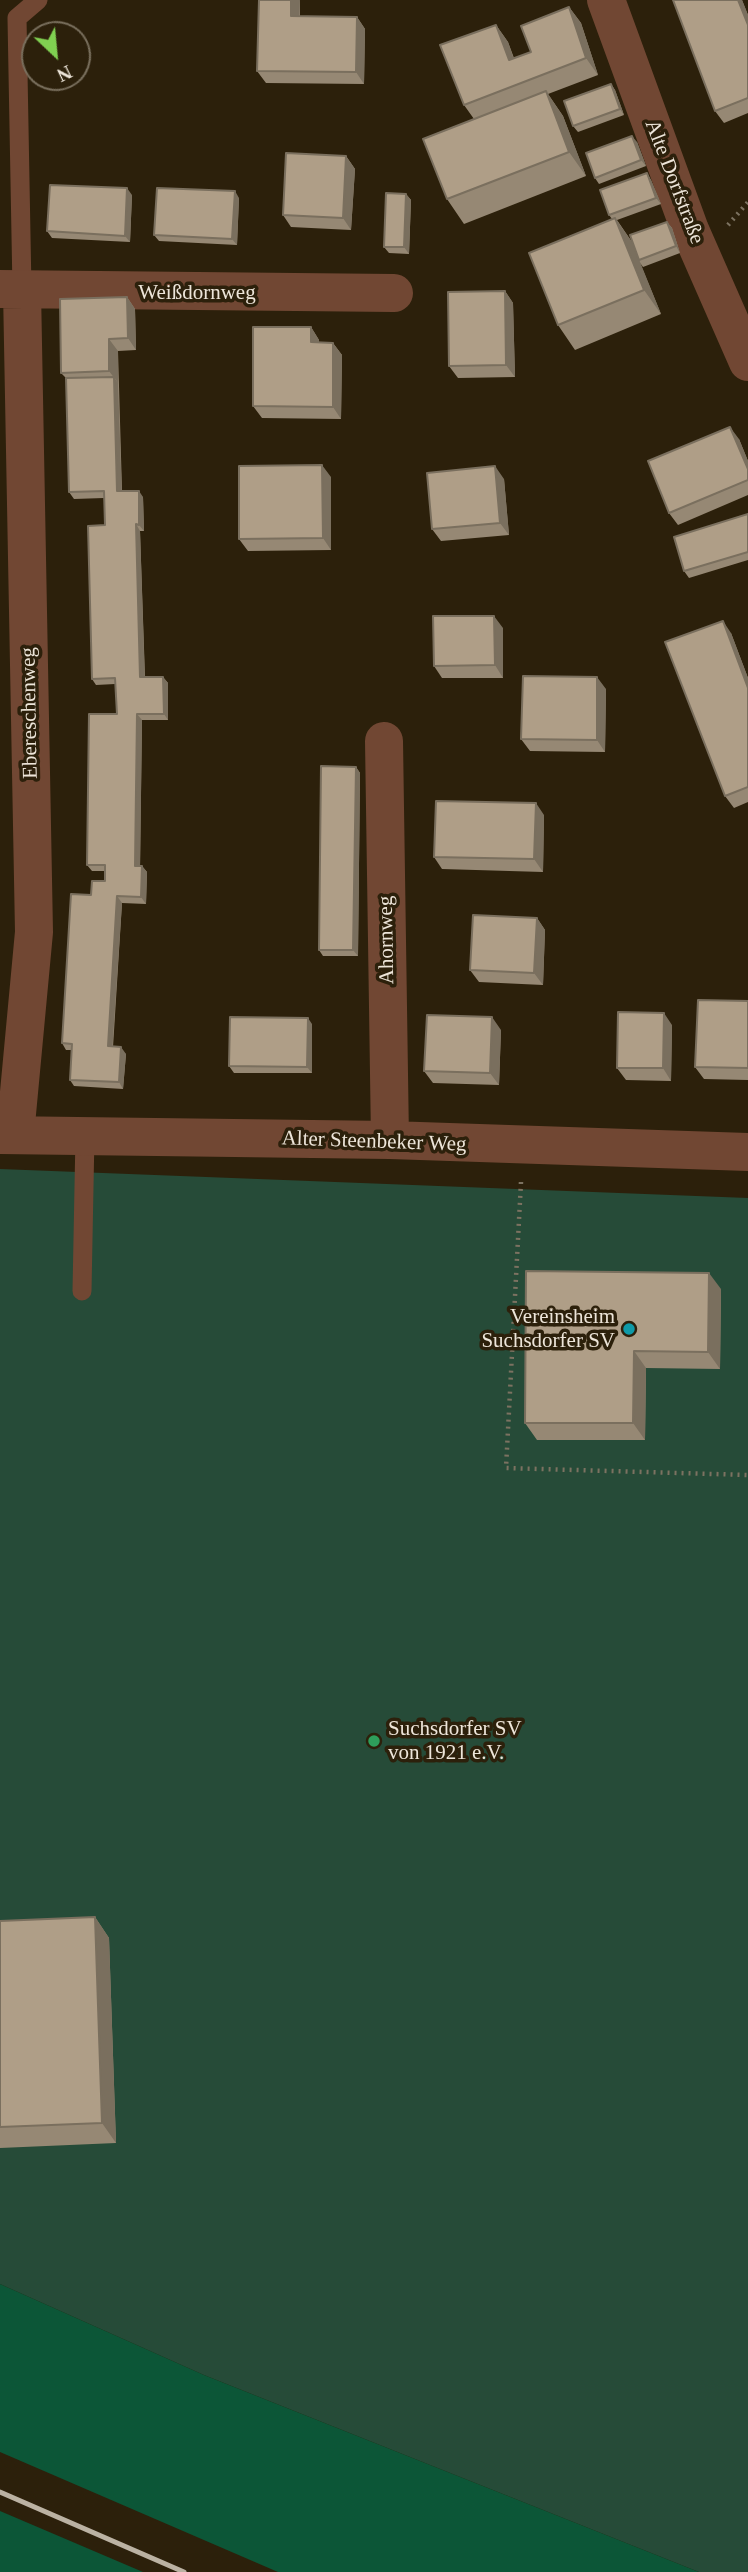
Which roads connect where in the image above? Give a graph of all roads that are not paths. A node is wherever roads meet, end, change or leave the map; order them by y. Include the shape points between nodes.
1 (38, 0) edge
2 (606, 0) edge
3 (11, 290) edge
4 (394, 293) dead end
5 (748, 362) edge
6 (384, 741) dead end
7 (8, 1135) edge
8 (85, 1135) junction
9 (390, 1140) junction
10 (748, 1152) edge
11 (82, 1291) dead end

1 - 3 lane via 18,18
2 - 5 street, Alte Dorfstraße via 691,230
3 - 4 street, Weißdornweg
3 - 7 street, Ebereschenweg via 34,932
6 - 9 street, Ahornweg
7 - 8 street, Alter Steenbeker Weg
8 - 9 street, Alter Steenbeker Weg
8 - 11 lane
9 - 10 street, Alter Steenbeker Weg

